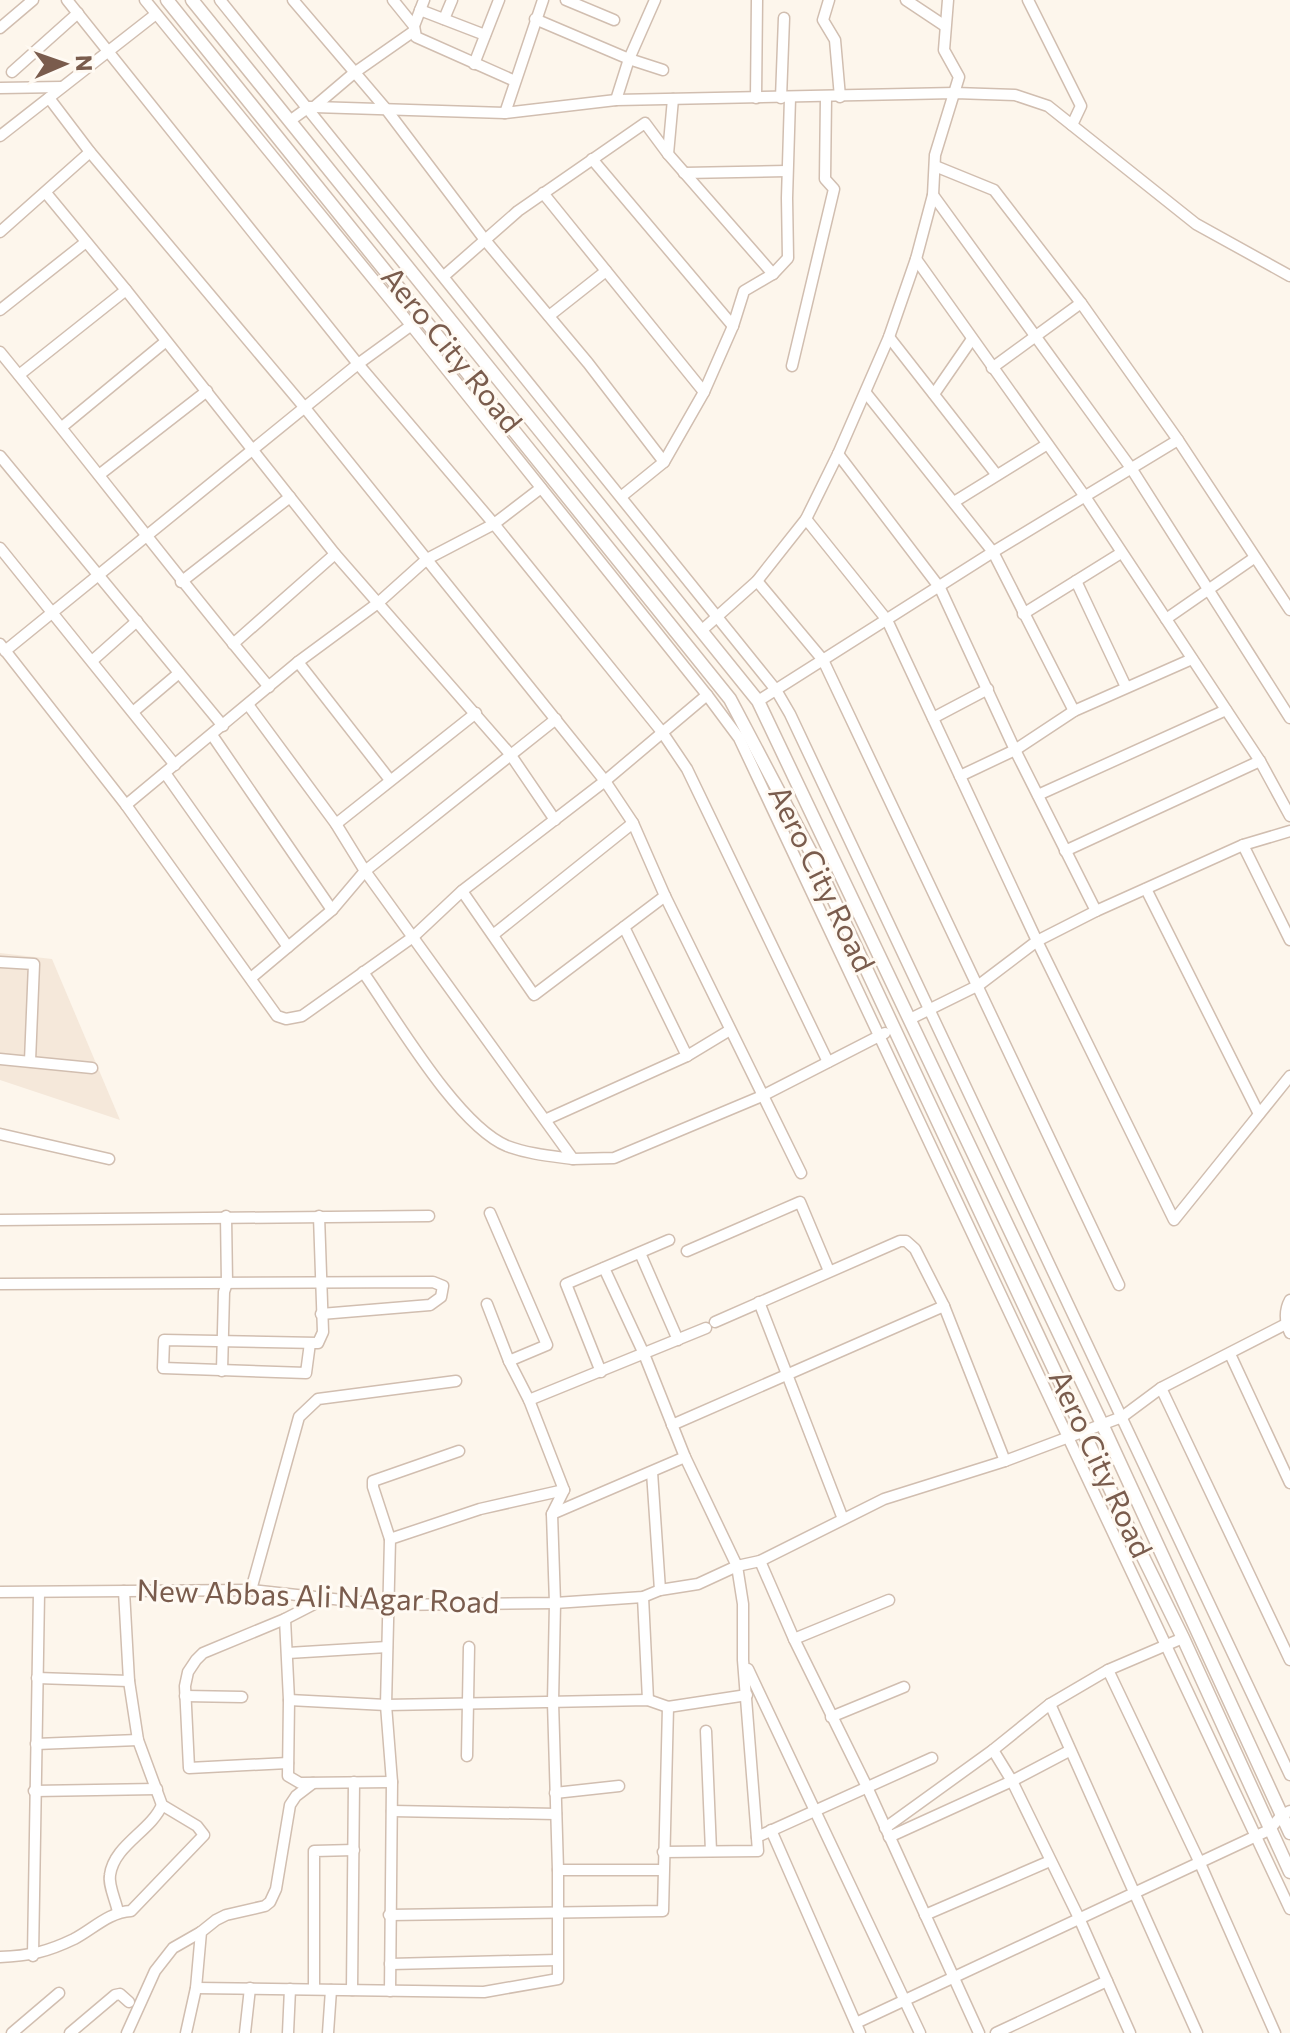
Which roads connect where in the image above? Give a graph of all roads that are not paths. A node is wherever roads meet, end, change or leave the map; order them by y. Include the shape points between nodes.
1 (33, 0) edge
2 (67, 0) edge
3 (145, 0) edge
4 (167, 0) edge
5 (192, 0) edge
6 (220, 0) edge
7 (293, 0) edge
8 (393, 0) edge
9 (452, 0) edge
10 (499, 0) edge
11 (566, 0) edge
12 (655, 0) edge
13 (757, 0) edge
14 (829, 0) edge
15 (906, 0) edge
16 (948, 0) edge
17 (1028, 0) edge
18 (538, 1) edge
19 (422, 5) edge
20 (78, 13) junction
21 (156, 14) junction
22 (784, 18) dead end
23 (444, 19) junction
24 (535, 19) junction
25 (614, 20) dead end
26 (945, 26) junction
27 (0, 28) edge
28 (414, 28) junction
29 (485, 35) junction
30 (109, 52) junction
31 (629, 59) junction
32 (474, 64) junction
33 (663, 70) dead end
34 (12, 72) dead end
35 (354, 73) junction
36 (515, 81) junction
37 (63, 87) junction
38 (0, 88) edge
39 (955, 93) junction
40 (826, 97) junction
41 (840, 97) junction
42 (49, 98) junction
43 (756, 98) junction
44 (785, 98) junction
45 (673, 99) junction
46 (616, 100) junction
47 (312, 107) junction
48 (386, 109) junction
49 (505, 113) junction
50 (291, 120) junction
51 (1072, 125) junction
52 (0, 136) edge
53 (90, 152) junction
54 (668, 154) junction
55 (592, 159) junction
56 (935, 166) junction
57 (787, 171) junction
58 (684, 173) junction
59 (46, 193) junction
60 (543, 193) junction
61 (933, 195) junction
62 (0, 232) edge
63 (485, 240) junction
64 (86, 242) junction
65 (916, 259) junction
66 (606, 271) junction
67 (773, 274) junction
68 (444, 276) junction
69 (1290, 276) edge
70 (126, 290) junction
71 (1081, 303) junction
72 (0, 310) edge
73 (424, 316) junction
74 (549, 316) junction
75 (410, 324) junction
76 (733, 326) junction
77 (1034, 336) junction
78 (889, 337) junction
79 (972, 339) junction
80 (165, 342) junction
81 (0, 352) edge
82 (358, 364) junction
83 (792, 366) dead end
84 (992, 368) junction
85 (19, 375) junction
86 (207, 391) junction
87 (704, 392) junction
88 (866, 393) junction
89 (934, 394) junction
90 (305, 408) junction
91 (62, 427) junction
92 (1178, 440) junction
93 (1046, 445) junction
94 (253, 451) junction
95 (838, 454) junction
96 (0, 456) edge
97 (664, 462) junction
98 (571, 468) junction
99 (1131, 468) junction
100 (996, 474) junction
101 (99, 475) junction
102 (554, 479) junction
103 (541, 488) junction
104 (622, 496) junction
105 (290, 497) junction
106 (1086, 498) junction
107 (954, 502) junction
108 (806, 519) junction
109 (494, 524) junction
110 (147, 536) junction
111 (0, 548) edge
112 (993, 552) junction
113 (1121, 553) junction
114 (335, 554) junction
115 (1254, 558) junction
116 (427, 559) junction
117 (99, 576) junction
118 (757, 581) junction
119 (1076, 581) junction
120 (181, 582) junction
121 (940, 588) junction
122 (1209, 589) junction
123 (378, 603) junction
124 (1290, 610) edge
125 (52, 613) junction
126 (1023, 614) junction
127 (718, 616) junction
128 (1166, 619) junction
129 (887, 620) junction
130 (137, 621) junction
131 (701, 631) junction
132 (233, 644) junction
133 (3, 648) edge
134 (1192, 659) junction
135 (823, 660) junction
136 (92, 661) junction
137 (298, 662) junction
138 (179, 673) junction
139 (269, 687) junction
140 (1126, 687) junction
141 (988, 689) junction
142 (776, 690) junction
143 (707, 695) junction
144 (758, 701) junction
145 (249, 706) junction
146 (1226, 710) junction
147 (1074, 711) junction
148 (133, 712) junction
149 (476, 713) junction
150 (933, 718) junction
151 (1290, 718) edge
152 (556, 719) junction
153 (223, 726) junction
154 (662, 732) junction
155 (212, 735) junction
156 (1015, 750) junction
157 (510, 754) junction
158 (1260, 761) junction
159 (175, 765) junction
160 (165, 773) junction
161 (960, 776) junction
162 (390, 780) junction
163 (605, 781) junction
164 (1038, 795) junction
165 (126, 805) junction
166 (1290, 816) edge
167 (555, 820) junction
168 (633, 823) junction
169 (336, 824) junction
170 (1290, 831) edge
171 (1243, 845) junction
172 (1065, 851) junction
173 (365, 871) junction
174 (1146, 889) junction
175 (462, 891) junction
176 (665, 896) junction
177 (332, 910) junction
178 (1096, 911) junction
179 (624, 927) junction
180 (493, 935) junction
181 (413, 937) junction
182 (1290, 940) edge
183 (1037, 941) junction
184 (288, 947) junction
185 (0, 962) edge
186 (363, 972) junction
187 (251, 978) junction
188 (979, 985) junction
189 (930, 1009) junction
190 (910, 1019) junction
191 (894, 1029) junction
192 (730, 1030) junction
193 (880, 1036) junction
194 (687, 1056) junction
195 (0, 1059) edge
196 (30, 1061) junction
197 (828, 1062) junction
198 (92, 1068) dead end
199 (1290, 1076) edge
200 (762, 1096) junction
201 (1259, 1114) junction
202 (547, 1119) junction
203 (0, 1134) edge
204 (109, 1159) dead end
205 (573, 1159) junction
206 (801, 1173) dead end
207 (490, 1213) dead end
208 (226, 1216) junction
209 (319, 1216) junction
210 (429, 1216) dead end
211 (0, 1220) edge
212 (669, 1240) dead end
213 (687, 1251) dead end
214 (640, 1253) junction
215 (604, 1268) junction
216 (829, 1271) junction
217 (320, 1282) junction
218 (227, 1283) junction
219 (0, 1284) edge
220 (1119, 1285) dead end
221 (1290, 1300) edge
222 (759, 1302) junction
223 (487, 1304) dead end
224 (944, 1306) junction
225 (321, 1314) junction
226 (1289, 1327) edge
227 (678, 1340) junction
228 (223, 1341) junction
229 (310, 1343) junction
230 (644, 1354) junction
231 (1230, 1354) junction
232 (509, 1361) junction
233 (222, 1371) junction
234 (601, 1372) junction
235 (787, 1373) junction
236 (456, 1381) dead end
237 (1161, 1388) junction
238 (529, 1400) junction
239 (1122, 1417) junction
240 (1102, 1424) junction
241 (672, 1425) junction
242 (1085, 1431) junction
243 (1066, 1438) junction
244 (459, 1451) dead end
245 (685, 1457) junction
246 (1005, 1461) junction
247 (652, 1472) junction
248 (1290, 1483) edge
249 (564, 1490) junction
250 (552, 1514) junction
251 (843, 1519) junction
252 (390, 1539) junction
253 (760, 1561) junction
254 (737, 1566) junction
255 (251, 1590) junction
256 (660, 1590) junction
257 (124, 1591) junction
258 (0, 1592) edge
259 (39, 1593) junction
260 (643, 1597) junction
261 (322, 1600) junction
262 (889, 1600) dead end
263 (555, 1603) junction
264 (388, 1605) junction
265 (285, 1619) junction
266 (1183, 1638) junction
267 (794, 1639) junction
268 (1167, 1643) junction
269 (387, 1647) junction
270 (469, 1647) dead end
271 (288, 1653) junction
272 (743, 1660) junction
273 (1290, 1660) edge
274 (1108, 1670) junction
275 (37, 1678) junction
276 (129, 1681) junction
277 (904, 1687) dead end
278 (747, 1695) junction
279 (185, 1696) junction
280 (242, 1697) dead end
281 (289, 1700) junction
282 (648, 1700) junction
283 (553, 1702) junction
284 (468, 1704) junction
285 (1050, 1704) junction
286 (386, 1705) junction
287 (668, 1707) junction
288 (831, 1717) junction
289 (706, 1731) dead end
290 (138, 1740) junction
291 (36, 1744) junction
292 (993, 1750) junction
293 (1069, 1751) junction
294 (467, 1756) dead end
295 (932, 1758) dead end
296 (288, 1763) junction
297 (1290, 1775) edge
298 (1012, 1781) junction
299 (354, 1782) junction
300 (392, 1782) junction
301 (313, 1783) junction
302 (619, 1786) dead end
303 (867, 1787) junction
304 (157, 1789) junction
305 (34, 1791) junction
306 (555, 1793) junction
307 (162, 1805) junction
308 (815, 1809) junction
309 (392, 1811) junction
310 (556, 1814) junction
311 (1288, 1822) edge
312 (771, 1830) junction
313 (1269, 1830) junction
314 (887, 1833) junction
315 (1257, 1835) junction
316 (757, 1837) junction
317 (354, 1850) junction
318 (711, 1851) junction
319 (663, 1852) junction
320 (1050, 1861) junction
321 (1199, 1861) junction
322 (558, 1870) junction
323 (663, 1870) junction
324 (1290, 1872) edge
325 (1133, 1893) junction
326 (1290, 1909) edge
327 (118, 1912) junction
328 (557, 1913) junction
329 (389, 1915) junction
330 (925, 1915) junction
331 (1079, 1918) junction
332 (201, 1932) junction
333 (33, 1956) junction
334 (0, 1957) edge
335 (557, 1960) junction
336 (390, 1964) junction
337 (954, 1979) junction
338 (1107, 1981) junction
339 (196, 1988) junction
340 (250, 1988) junction
341 (290, 1989) junction
342 (314, 1989) junction
343 (331, 1990) junction
344 (352, 1990) junction
345 (390, 1991) junction
346 (59, 1993) dead end
347 (905, 2001) junction
348 (129, 2002) dead end
349 (858, 2028) edge
350 (12, 2033) edge
351 (70, 2033) edge
352 (127, 2033) edge
353 (186, 2033) edge
354 (245, 2033) edge
355 (288, 2033) edge
356 (328, 2033) edge
357 (920, 2033) edge
358 (979, 2033) edge
359 (996, 2033) edge
360 (1130, 2033) edge
361 (1197, 2033) edge
362 (1275, 2033) edge

1 - 27 street
2 - 20 street
3 - 21 street
4 - 73 street, Aero City Road
5 - 50 street, Aero City Road
6 - 47 street
7 - 35 street
8 - 28 street
9 - 23 street
10 - 29 street
11 - 25 street
12 - 31 street
13 - 43 street
14 - 41 street via 823,20 835,40
15 - 26 street
16 - 26 street
17 - 51 street via 1081,106
18 - 24 street
19 - 23 street
19 - 28 street
20 - 30 street
20 - 34 street
21 - 30 street
21 - 75 street
22 - 44 street
23 - 29 street
24 - 31 street
24 - 36 street
26 - 39 street via 944,50 959,77
28 - 32 street via 423,42
28 - 35 street
29 - 32 street
30 - 37 street
30 - 82 street
31 - 33 street
31 - 46 street
32 - 36 street
35 - 47 street
35 - 48 street
36 - 49 street
37 - 38 street
37 - 42 street
39 - 41 street
39 - 51 street via 1015,95 1048,106
39 - 56 street
40 - 41 street
40 - 44 street
40 - 83 street via 825,179 834,189
42 - 52 street
42 - 53 street
43 - 44 street
43 - 45 street
44 - 57 street
45 - 46 street
45 - 54 street
46 - 49 street
47 - 48 street
47 - 50 street
47 - 68 street
48 - 49 street
48 - 63 street
50 - 98 street, Aero City Road
51 - 69 street via 1196,224
53 - 59 street
53 - 90 street
54 - 55 street via 645,123
54 - 58 street
55 - 60 street
55 - 76 street
56 - 61 street
56 - 71 street via 994,190
57 - 58 street
57 - 67 street via 788,258
58 - 67 street
59 - 62 street
59 - 64 street
60 - 63 street
60 - 66 street
61 - 65 street
61 - 77 street
63 - 68 street
63 - 74 street
64 - 70 street
64 - 72 street
65 - 78 street
65 - 79 street
66 - 74 street
66 - 87 street
67 - 76 street via 744,291
68 - 104 street
70 - 80 street
70 - 85 street
71 - 77 street
71 - 92 street
73 - 75 street
73 - 102 street, Aero City Road
74 - 97 street
75 - 82 street
75 - 103 street
76 - 87 street
77 - 84 street
77 - 99 street
78 - 88 street
78 - 89 street
79 - 84 street
79 - 89 street
80 - 86 street
80 - 91 street
81 - 85 street
82 - 90 street
82 - 109 street
84 - 93 street
85 - 91 street
86 - 94 street
86 - 101 street
87 - 97 street
88 - 95 street
88 - 107 street
89 - 100 street
90 - 94 street
90 - 116 street
91 - 101 street
92 - 99 street
92 - 115 street
93 - 100 street
93 - 106 street
94 - 105 street
94 - 110 street
95 - 108 street
95 - 121 street
96 - 117 street
97 - 104 street
98 - 102 street
98 - 131 street, Aero City Road
99 - 106 street
99 - 122 street
100 - 107 street
101 - 110 street
102 - 191 street, Aero City Road via 730,699 817,864
103 - 109 street
103 - 143 street
104 - 127 street
105 - 114 street
105 - 120 street
106 - 112 street
106 - 113 street
107 - 112 street
108 - 118 street
108 - 129 street
109 - 116 street
109 - 154 street
110 - 117 street
110 - 120 street
111 - 125 street
112 - 121 street
112 - 126 street
113 - 119 street
113 - 128 street
114 - 123 street
114 - 132 street
115 - 122 street
115 - 124 street
116 - 123 street
116 - 152 street
117 - 125 street
117 - 130 street
118 - 127 street
118 - 135 street
119 - 126 street
119 - 140 street
120 - 132 street
121 - 129 street
121 - 141 street
122 - 128 street
122 - 151 street
123 - 137 street
123 - 149 street
125 - 133 street
125 - 136 street
126 - 147 street
127 - 131 street
127 - 142 street
128 - 134 street
129 - 135 street
129 - 150 street
130 - 136 street
130 - 138 street
131 - 144 street, Aero City Road
132 - 139 street
133 - 165 street
134 - 140 street
134 - 146 street
135 - 142 street
135 - 188 street
136 - 148 street
137 - 139 street
137 - 162 street
138 - 148 street
138 - 153 street
139 - 145 street
140 - 147 street
141 - 150 street
141 - 156 street
142 - 144 street
142 - 189 street
143 - 154 street
143 - 193 street via 739,738
144 - 190 street, Aero City Road
145 - 153 street
145 - 169 street
146 - 158 street
146 - 164 street
147 - 156 street
148 - 159 street
149 - 157 street
149 - 162 street
150 - 161 street
152 - 157 street
152 - 163 street
153 - 155 street
154 - 163 street
154 - 197 street via 687,769
155 - 159 street
155 - 177 street
156 - 161 street
156 - 164 street
157 - 167 street
157 - 173 street
158 - 166 street
158 - 172 street
159 - 160 street
160 - 165 street
160 - 184 street
161 - 183 street
162 - 169 street
163 - 167 street
163 - 168 street
164 - 172 street
165 - 187 street
167 - 175 street
168 - 176 street
168 - 180 street
169 - 173 street
170 - 171 street
171 - 174 street
171 - 182 street
172 - 178 street
173 - 177 street
173 - 181 street
174 - 178 street
174 - 201 street
175 - 180 street
175 - 181 street
176 - 179 street
176 - 192 street
177 - 184 street
178 - 183 street
179 - 180 street via 534,995
179 - 194 street
181 - 186 street
181 - 202 street
183 - 188 street
183 - 201 street via 1174,1220
184 - 187 street
185 - 196 street via 34,964
186 - 187 street via 302,1016 286,1019 277,1016
186 - 205 street via 453,1100 479,1128 505,1145
188 - 189 street
188 - 220 street
189 - 190 street
189 - 239 street
190 - 240 street, Aero City Road
191 - 193 street
191 - 242 street, Aero City Road
192 - 194 street
192 - 200 street
193 - 197 street
193 - 243 street
194 - 202 street
195 - 196 street
196 - 198 street
197 - 200 street
199 - 201 street
200 - 205 street via 614,1158
200 - 206 street
202 - 205 street
203 - 204 street
207 - 232 street via 547,1345
208 - 209 street
208 - 211 street
208 - 218 street
209 - 210 street
209 - 217 street
212 - 214 street
213 - 216 street via 800,1202
214 - 215 street
214 - 227 street
215 - 230 street
215 - 234 street via 566,1284
216 - 222 street
216 - 224 street via 906,1241
217 - 218 street
217 - 225 street
217 - 225 street via 433,1282 444,1290 430,1305
218 - 219 street
218 - 228 street
221 - 226 street
222 - 227 street
222 - 235 street
223 - 232 street
224 - 235 street
224 - 246 street
225 - 229 street via 323,1337
226 - 231 street
227 - 230 street
228 - 229 street
228 - 233 street
228 - 233 street via 164,1340 163,1368
229 - 233 street via 306,1373
230 - 234 street
230 - 241 street
231 - 237 street
231 - 248 street
232 - 238 street
234 - 238 street
235 - 241 street
235 - 251 street
236 - 255 street via 318,1399 299,1417
237 - 239 street
237 - 273 street
238 - 249 street
239 - 240 street
239 - 297 street
240 - 242 street, New Abbas Ali NAgar Road
240 - 311 street, Aero City Road
241 - 245 street
242 - 243 street, New Abbas Ali NAgar Road
242 - 266 street, Aero City Road
243 - 246 street, New Abbas Ali NAgar Road
243 - 268 street
244 - 252 street via 373,1481
245 - 247 street
245 - 254 street
246 - 251 street, New Abbas Ali NAgar Road via 884,1499
247 - 250 street
247 - 256 street
249 - 250 street
249 - 252 street via 480,1509
250 - 263 street
251 - 253 street, New Abbas Ali NAgar Road
252 - 264 street
253 - 254 street, New Abbas Ali NAgar Road
253 - 267 street
254 - 256 street, New Abbas Ali NAgar Road via 698,1584
254 - 272 street
255 - 257 street, New Abbas Ali NAgar Road
255 - 261 street, New Abbas Ali NAgar Road
256 - 260 street, New Abbas Ali NAgar Road
257 - 259 street, New Abbas Ali NAgar Road
257 - 276 street
258 - 259 street, New Abbas Ali NAgar Road
259 - 275 street
260 - 263 street, New Abbas Ali NAgar Road
260 - 282 street
261 - 264 street, New Abbas Ali NAgar Road
261 - 265 street
262 - 267 street
263 - 264 street, New Abbas Ali NAgar Road
263 - 283 street
264 - 269 street
265 - 271 street
265 - 279 street via 203,1653 188,1672
266 - 268 street
266 - 313 street, Aero City Road
267 - 288 street
268 - 274 street
268 - 315 street
269 - 271 street
269 - 286 street
270 - 284 street
271 - 281 street
272 - 278 street
272 - 308 street
274 - 285 street
274 - 321 street
275 - 276 street
275 - 291 street
276 - 290 street
277 - 288 street
278 - 287 street
278 - 316 street
279 - 280 street
279 - 296 street via 189,1768
281 - 286 street
281 - 296 street
282 - 283 street
282 - 287 street
283 - 284 street
283 - 306 street
284 - 286 street
284 - 294 street
285 - 292 street
285 - 293 street
286 - 300 street
287 - 319 street
288 - 303 street
289 - 318 street
290 - 291 street
290 - 304 street
291 - 305 street
292 - 298 street
292 - 314 street
293 - 298 street
293 - 325 street
295 - 303 street
296 - 301 street via 294,1782
298 - 314 street
298 - 320 street
299 - 300 street
299 - 301 street
299 - 317 street
300 - 309 street
301 - 332 street via 290,1805 270,1902 226,1915
302 - 306 street
303 - 308 street
303 - 314 street
304 - 305 street
304 - 307 street
305 - 333 street
306 - 310 street
307 - 327 street via 118,1855 109,1876
307 - 327 street via 204,1835 131,1911
308 - 312 street
308 - 347 street
309 - 310 street
309 - 329 street
310 - 322 street
311 - 313 street
312 - 316 street
312 - 349 street
313 - 315 street
313 - 324 street, Aero City Road
314 - 330 street
315 - 321 street
315 - 326 street
316 - 318 street via 758,1851
317 - 342 street via 314,1851
317 - 344 street
318 - 319 street
319 - 323 street
320 - 330 street
320 - 331 street
321 - 325 street
321 - 362 street
322 - 323 street
322 - 328 street
323 - 328 street via 663,1911
325 - 331 street
325 - 361 street
327 - 333 street
328 - 329 street
328 - 335 street
329 - 336 street
330 - 337 street
331 - 337 street
331 - 338 street
332 - 339 street
332 - 352 street via 173,1948 155,1971
333 - 334 street
335 - 336 street
335 - 345 street via 558,1979 484,1992
336 - 345 street
337 - 347 street
337 - 358 street
338 - 359 street
338 - 360 street
339 - 340 street
339 - 353 street
340 - 341 street
340 - 354 street
341 - 342 street
341 - 355 street
342 - 343 street
343 - 344 street
343 - 356 street
344 - 345 street
346 - 350 street
347 - 349 street
347 - 357 street
348 - 351 street via 115,1995

